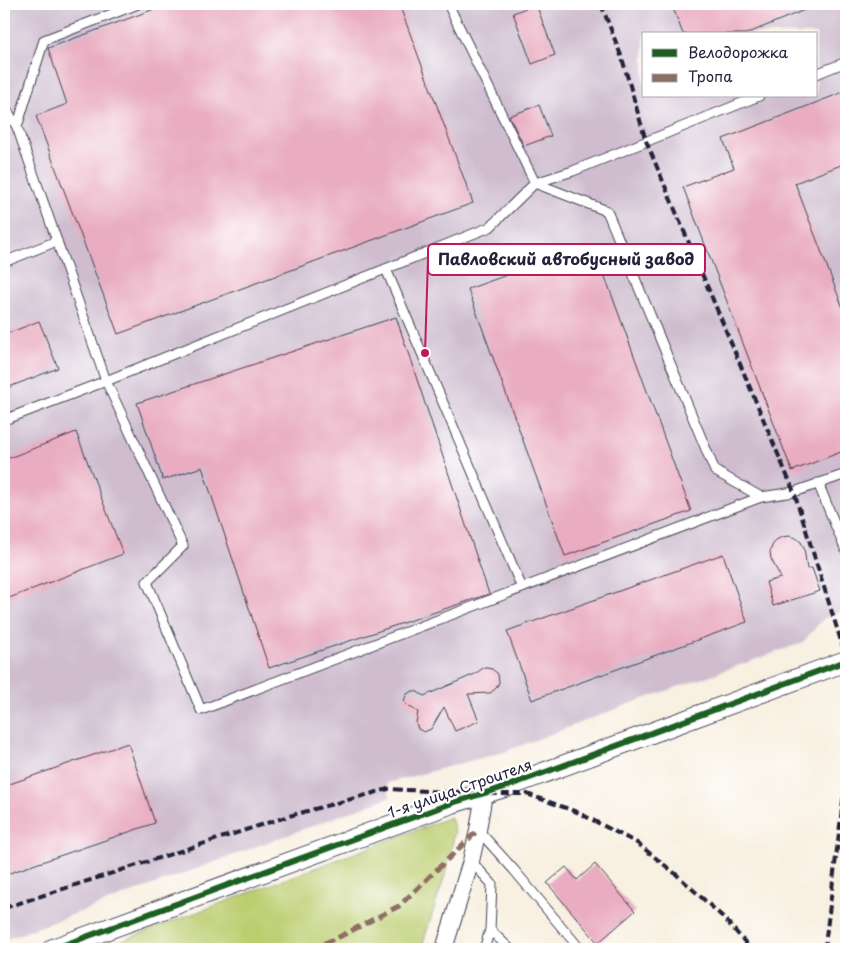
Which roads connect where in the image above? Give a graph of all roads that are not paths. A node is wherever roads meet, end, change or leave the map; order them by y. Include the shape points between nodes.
1 (138, 4) edge
2 (448, 4) edge
3 (846, 62) edge
4 (818, 73) edge
5 (754, 98) edge
6 (4, 105) edge
7 (17, 127) junction
8 (534, 183) junction
9 (57, 241) junction
10 (4, 262) edge
11 (386, 269) junction
12 (106, 381) junction
13 (4, 420) edge
14 (846, 474) edge
15 (818, 484) junction
16 (761, 497) junction
17 (846, 551) edge
18 (522, 588) junction
19 (846, 662) edge
20 (484, 794) junction
21 (478, 830) junction
22 (472, 861) junction
23 (490, 930) junction
24 (53, 949) edge
25 (444, 949) edge
26 (484, 949) edge
27 (510, 949) edge
28 (580, 949) edge

1 - 7 lane via 44,40
2 - 8 lane
3 - 4 lane
5 - 8 lane via 573,171
6 - 7 lane
7 - 9 lane
8 - 11 lane via 490,227
8 - 16 lane via 607,211 715,471
9 - 10 lane
9 - 12 lane
11 - 12 lane
11 - 18 lane
12 - 13 lane
12 - 18 lane via 183,546 147,582 201,710
14 - 15 lane
15 - 16 lane
15 - 17 lane
16 - 18 lane
19 - 20 street, 1-я улица Строителя
20 - 21 street
20 - 24 street, 1-я улица Строителя
21 - 22 street
21 - 28 lane
22 - 23 lane via 492,884
22 - 25 street
23 - 26 lane
23 - 27 lane

